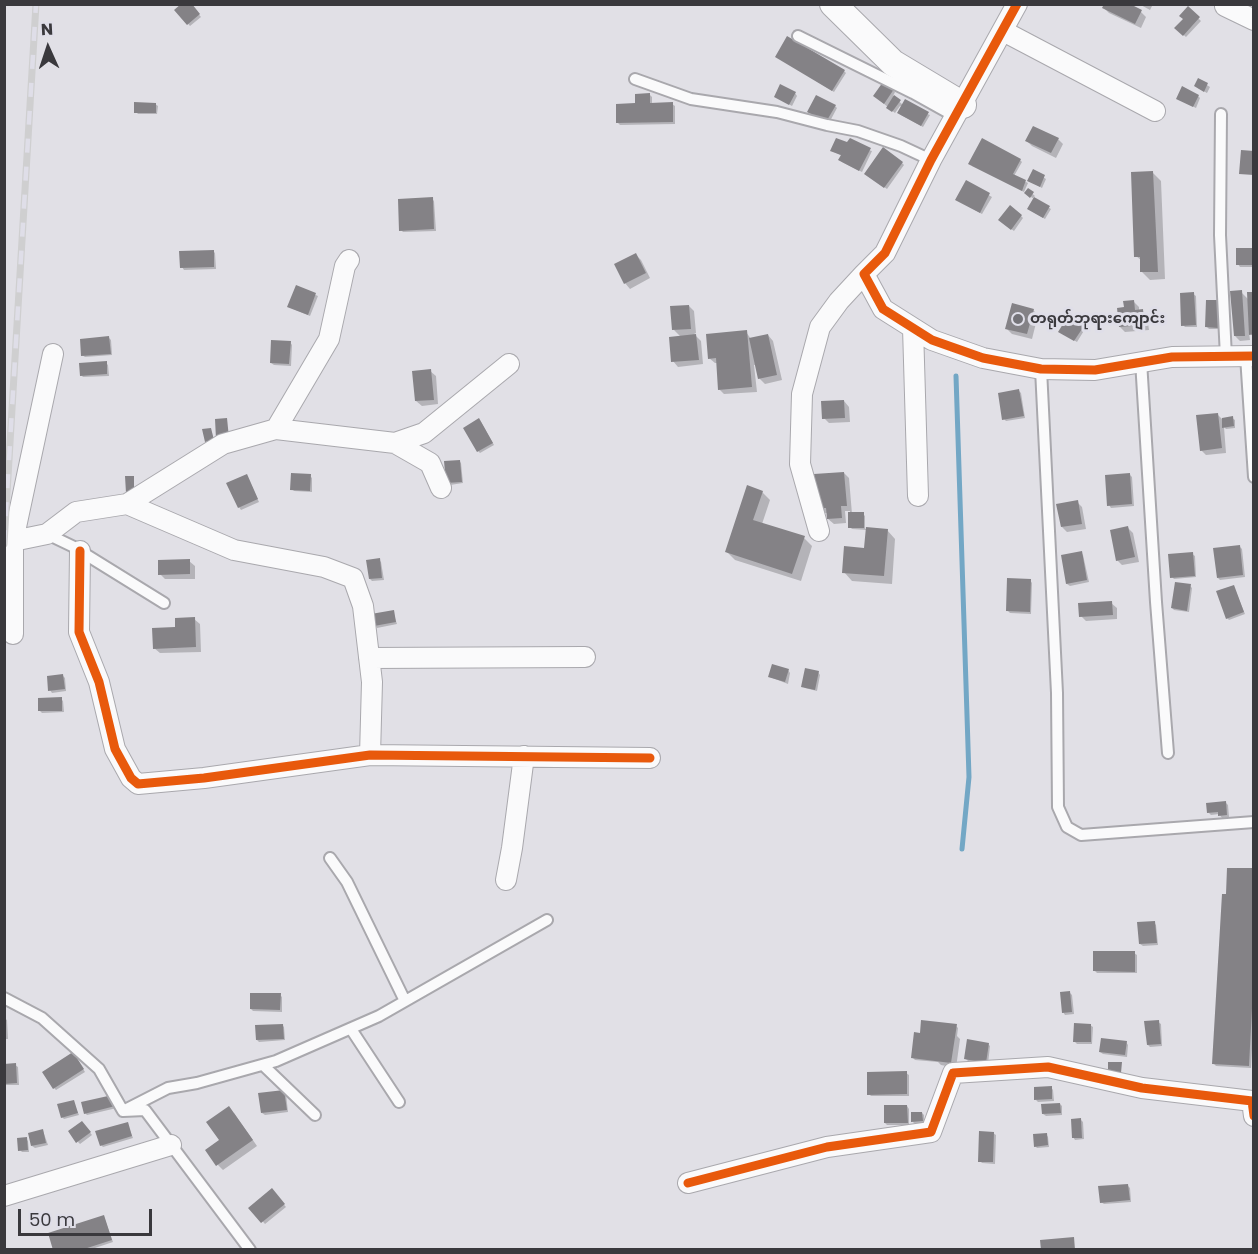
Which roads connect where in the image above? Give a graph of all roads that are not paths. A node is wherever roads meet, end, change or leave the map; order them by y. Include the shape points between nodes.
1 (833, 4) edge
2 (1017, 4) edge
3 (1225, 6) edge
4 (1254, 20) edge
5 (1003, 31) junction
6 (798, 36) dead end
7 (635, 80) dead end
8 (959, 111) junction
9 (1155, 111) dead end
10 (1221, 114) dead end
11 (931, 160) junction
12 (349, 260) dead end
13 (864, 274) junction
14 (913, 328) junction
15 (53, 354) dead end
16 (1250, 356) edge
17 (1226, 357) junction
18 (1141, 361) junction
19 (509, 364) dead end
20 (1041, 369) junction
21 (276, 429) junction
22 (395, 443) junction
23 (1254, 477) edge
24 (441, 488) dead end
25 (918, 496) dead end
26 (127, 504) junction
27 (819, 531) dead end
28 (47, 534) junction
29 (9, 541) edge
30 (80, 551) junction
31 (164, 603) dead end
32 (13, 634) dead end
33 (585, 657) dead end
34 (369, 658) junction
35 (1168, 753) dead end
36 (370, 755) junction
37 (524, 756) junction
38 (650, 758) dead end
39 (1254, 822) edge
40 (330, 858) dead end
41 (506, 880) dead end
42 (547, 920) dead end
43 (4, 998) edge
44 (405, 1001) junction
45 (351, 1029) junction
46 (263, 1065) junction
47 (399, 1102) dead end
48 (123, 1112) junction
49 (315, 1115) dead end
50 (1254, 1116) edge
51 (171, 1145) junction
52 (688, 1183) dead end
53 (4, 1196) edge
54 (250, 1250) edge

1 - 8 street via 894,63
2 - 5 street
3 - 4 street
5 - 8 street
5 - 9 street
6 - 8 lane via 913,93
7 - 11 lane via 692,99 777,112 858,131
8 - 11 street
10 - 17 lane via 1220,235
11 - 13 street via 885,253
12 - 21 street via 328,339
13 - 14 street via 883,309
13 - 27 street via 820,327 802,394 800,464
14 - 20 street via 932,340 983,358
14 - 25 street
15 - 29 street
16 - 17 street
16 - 23 lane
17 - 18 street
18 - 20 street via 1095,370
18 - 35 lane
19 - 22 street via 424,433
20 - 39 lane via 1057,693 1058,807 1066,827 1082,835
21 - 22 street
21 - 26 street via 223,444
22 - 24 street via 430,463
26 - 28 street via 76,512
26 - 34 street via 234,550 324,567 353,578 363,606
28 - 29 street
28 - 30 lane
29 - 32 street
30 - 31 lane
30 - 36 street via 79,632 99,682 115,749 138,784
33 - 34 street
34 - 36 street
36 - 37 street
37 - 38 street
37 - 41 street
40 - 44 lane via 347,882
42 - 44 lane
43 - 48 lane via 42,1018 99,1069
44 - 45 lane
45 - 46 lane
45 - 47 lane
46 - 48 lane via 168,1088
46 - 49 lane
48 - 51 lane via 145,1110
50 - 52 street via 1252,1101 1142,1088 1048,1067 953,1073 931,1132 827,1147
51 - 53 street
51 - 54 lane

